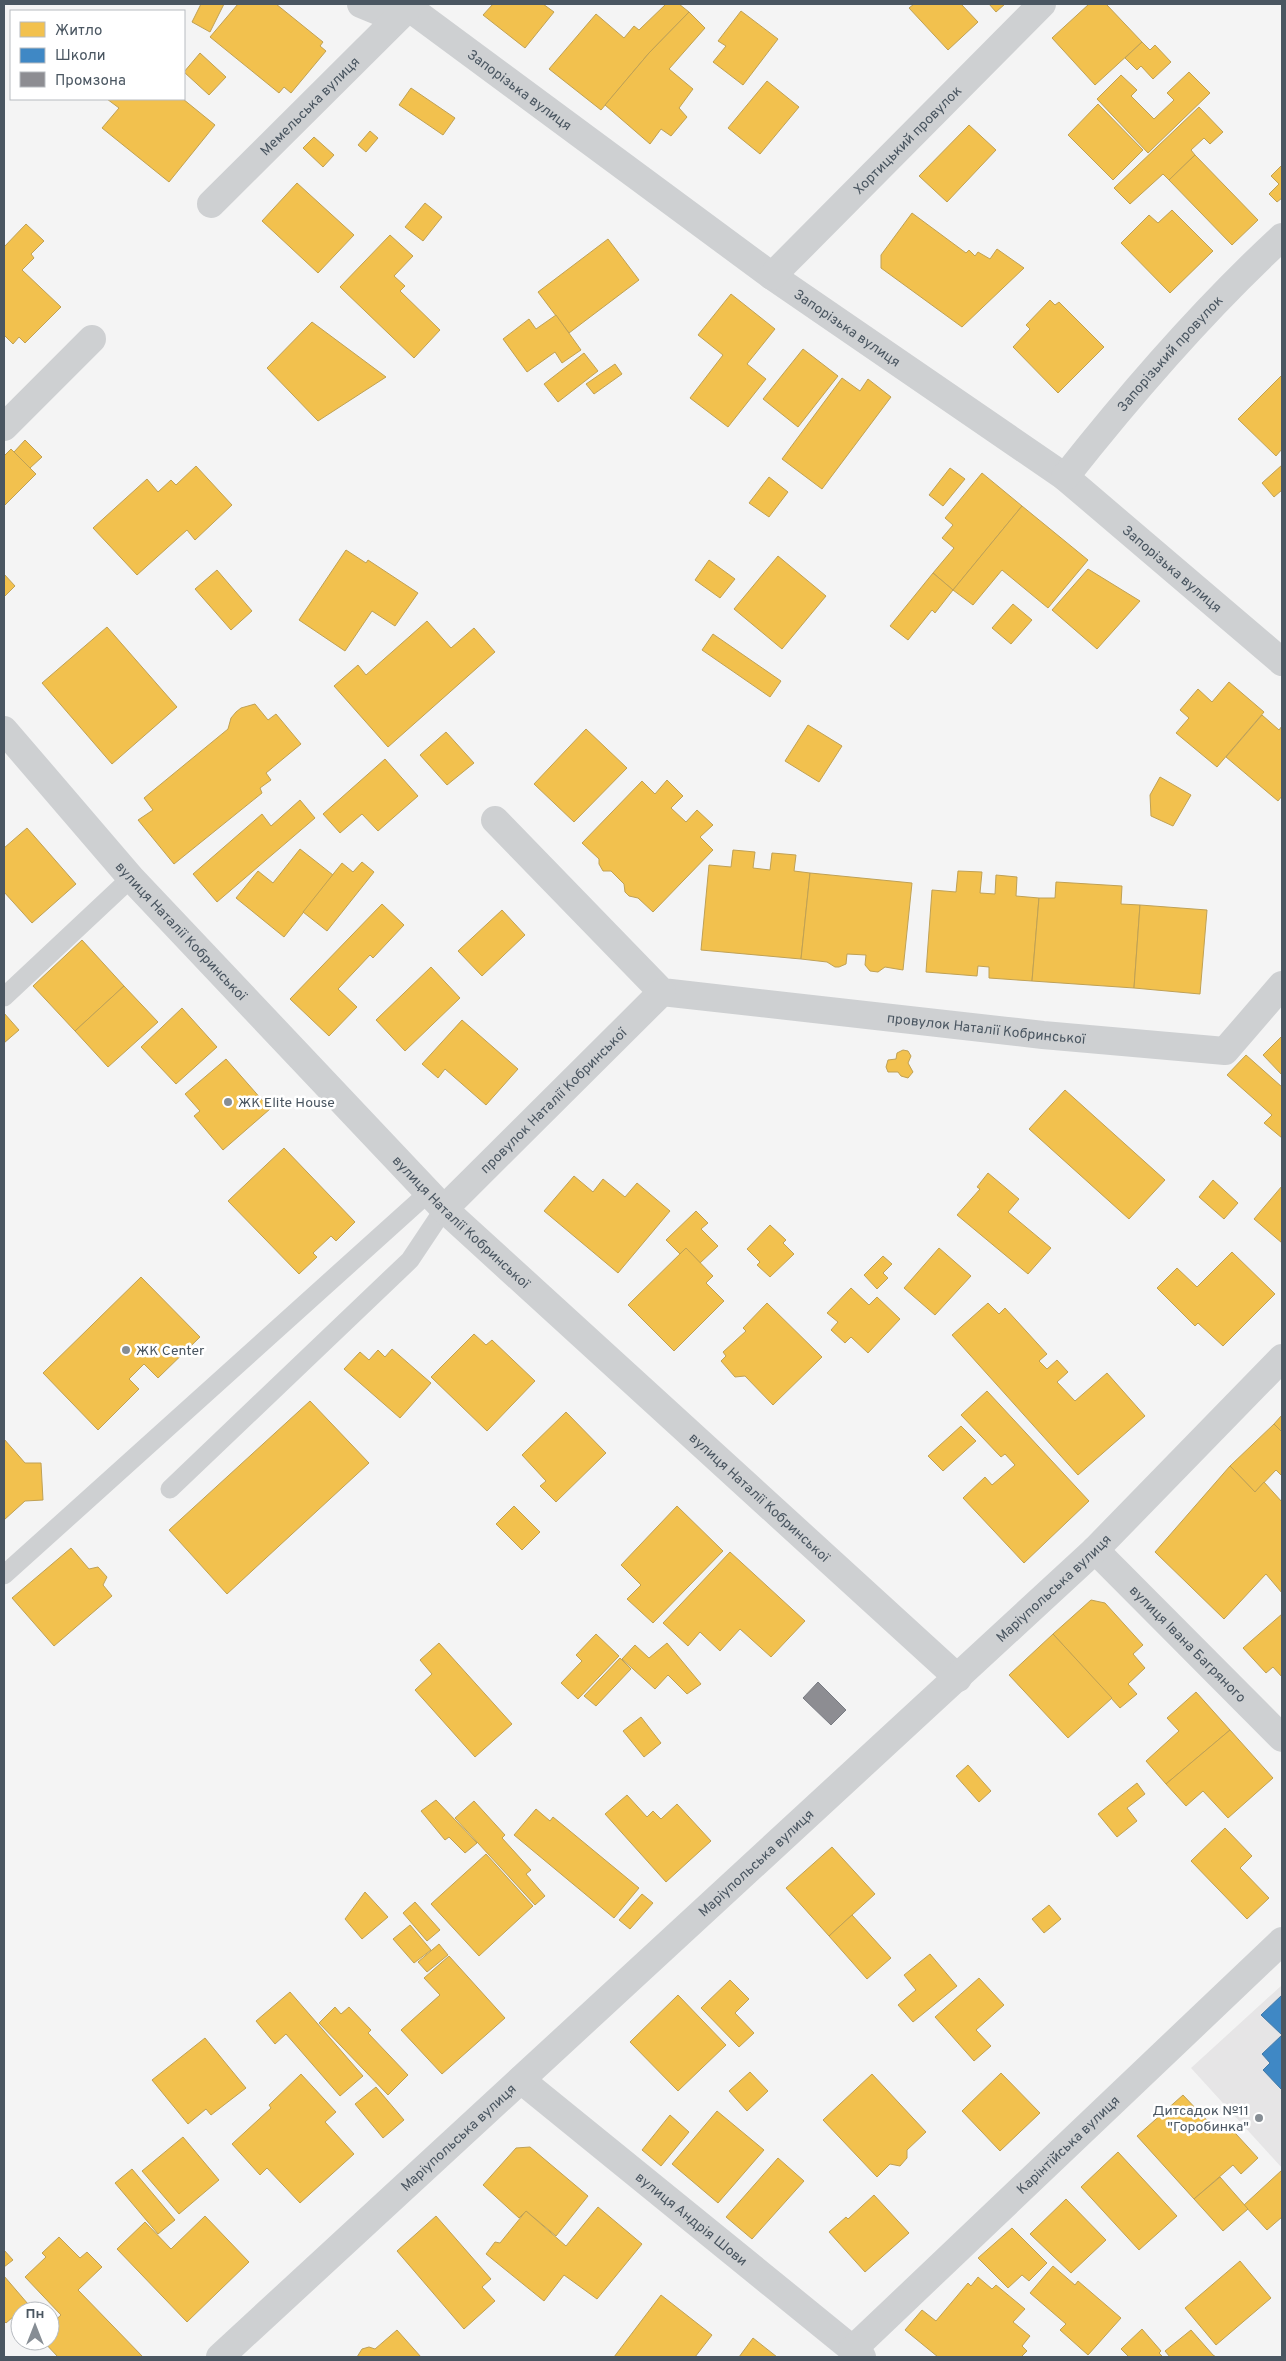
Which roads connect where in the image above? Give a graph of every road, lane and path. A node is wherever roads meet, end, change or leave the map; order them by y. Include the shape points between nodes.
1 (361, 4) edge
2 (1042, 4) edge
3 (406, 6) edge
4 (211, 204) dead end
5 (1282, 237) edge
6 (772, 276) junction
7 (92, 339) dead end
8 (4, 426) edge
9 (1065, 477) junction
10 (1282, 662) edge
11 (4, 730) edge
12 (495, 820) dead end
13 (131, 878) junction
14 (1282, 985) edge
15 (662, 992) junction
16 (4, 997) edge
17 (436, 1201) junction
18 (1282, 1358) edge
19 (170, 1489) dead end
20 (1095, 1550) junction
21 (4, 1574) edge
22 (958, 1678) junction
23 (1282, 1738) edge
24 (1282, 1941) edge
25 (521, 2080) junction
26 (857, 2354) edge
27 (220, 2357) edge

1 - 3 street via 378,11
2 - 6 street, Хортицький провулок
3 - 4 street, Мемельська вулиця
3 - 6 street, Запорізька вулиця
5 - 9 street, Запорізький провулок via 1243,273 1122,404
6 - 9 street, Запорізька вулиця
7 - 8 street
9 - 10 street, Запорізька вулиця
11 - 13 street, вулиця Наталії Кобринської
12 - 15 street
13 - 16 lane
13 - 17 street, вулиця Наталії Кобринської
14 - 15 street, провулок Наталії Кобринської via 1226,1051 1043,1035
15 - 17 street, провулок Наталії Кобринської
17 - 19 lane via 410,1260
17 - 21 lane
17 - 22 street, вулиця Наталії Кобринської
18 - 20 street, Маріупольська вулиця
20 - 22 street, Маріупольська вулиця
20 - 23 street, вулиця Івана Багряного
22 - 25 street, Маріупольська вулиця
24 - 26 street, Карінтійська вулиця
25 - 26 street, вулиця Андрія Шови
25 - 27 street, Маріупольська вулиця

